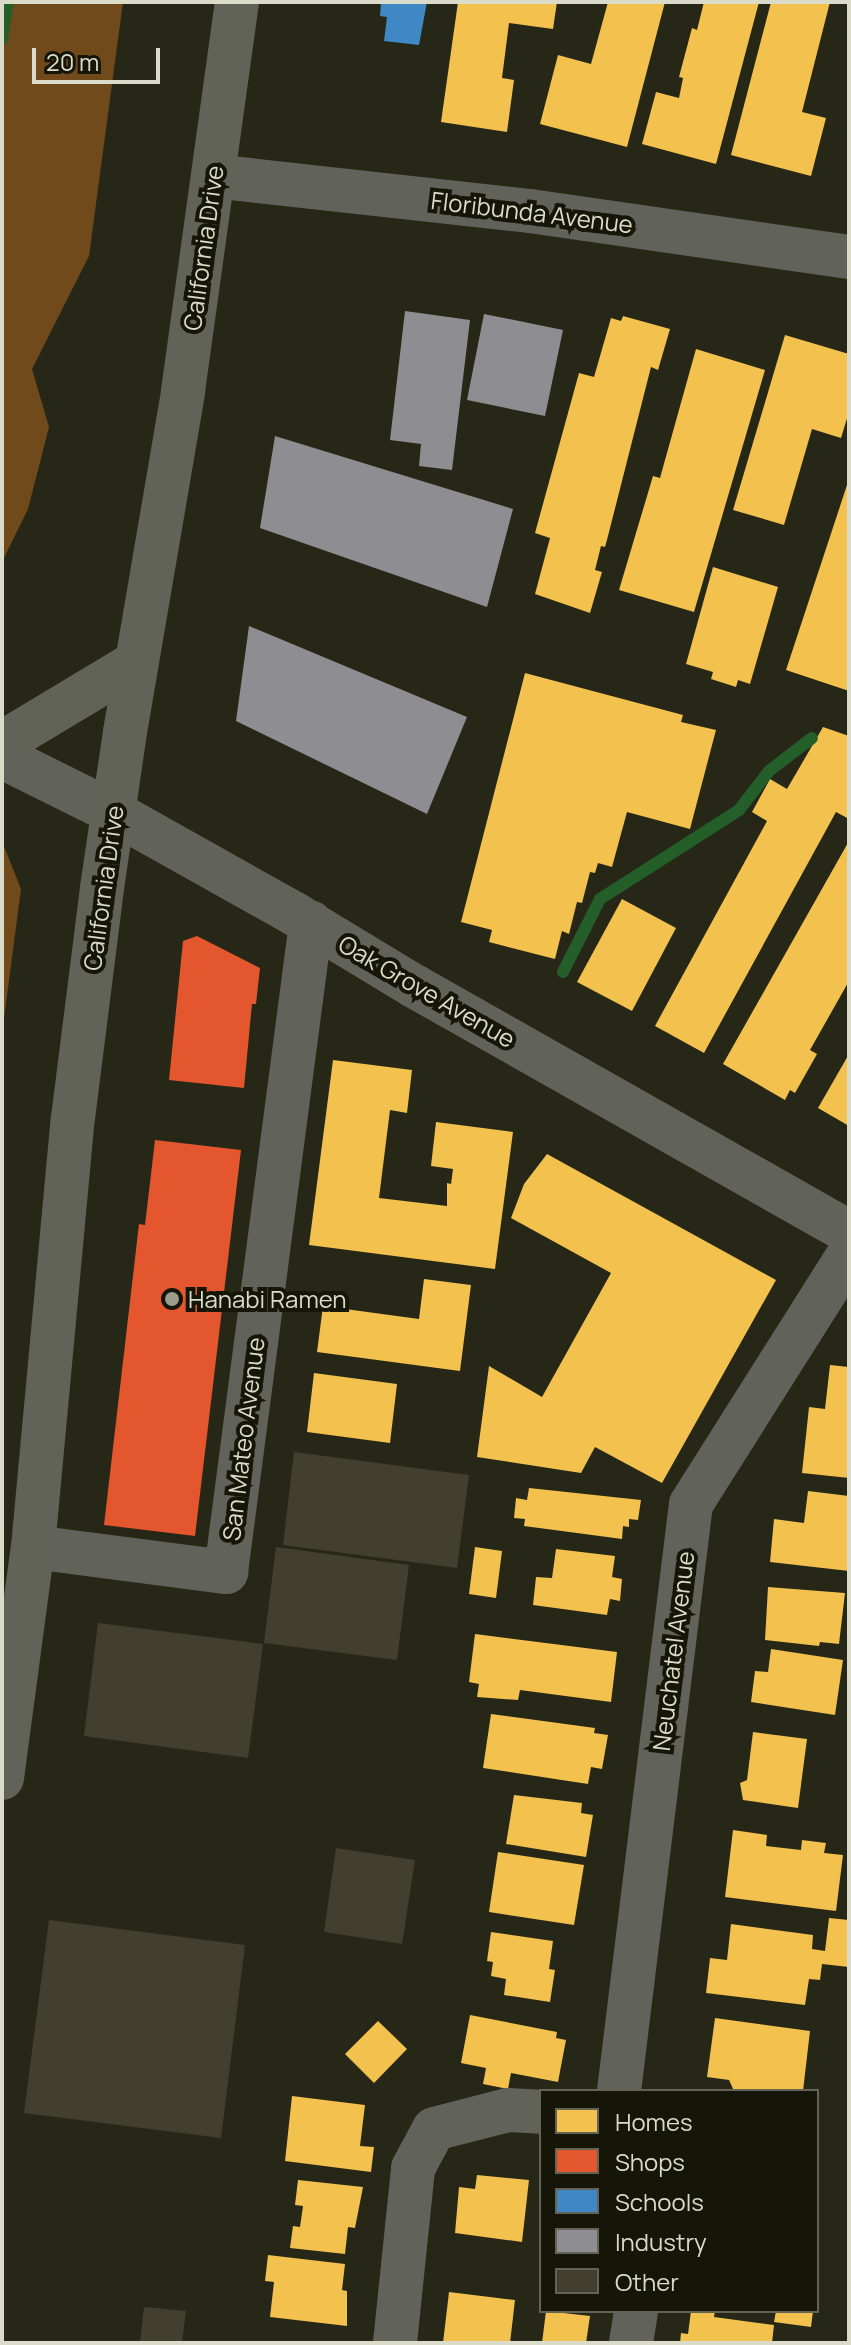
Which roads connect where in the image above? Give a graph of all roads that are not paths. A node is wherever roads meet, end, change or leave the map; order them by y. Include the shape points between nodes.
1 (237, 2) edge
2 (213, 176) junction
3 (849, 257) edge
4 (137, 662) junction
5 (2, 743) edge
6 (2, 757) edge
7 (113, 812) junction
8 (311, 923) junction
9 (849, 1232) edge
10 (849, 1254) edge
11 (33, 1547) junction
12 (2, 1778) edge
13 (619, 2089) edge
14 (539, 2112) edge
15 (636, 2313) edge
16 (395, 2343) edge
17 (631, 2343) edge

1 - 2 main road, California Drive
2 - 3 street, Floribunda Avenue via 530,211
2 - 4 main road, California Drive
4 - 5 main road
4 - 7 main road, California Drive
6 - 7 street, Oak Grove Avenue
7 - 8 street, Oak Grove Avenue
7 - 11 main road, California Drive via 73,1118
8 - 9 street, Oak Grove Avenue
8 - 11 street, San Mateo Avenue via 226,1572
10 - 13 street, Neuchatel Avenue via 691,1504
11 - 12 main road, California Drive
14 - 16 street via 508,2110 434,2129 413,2168
15 - 17 street

